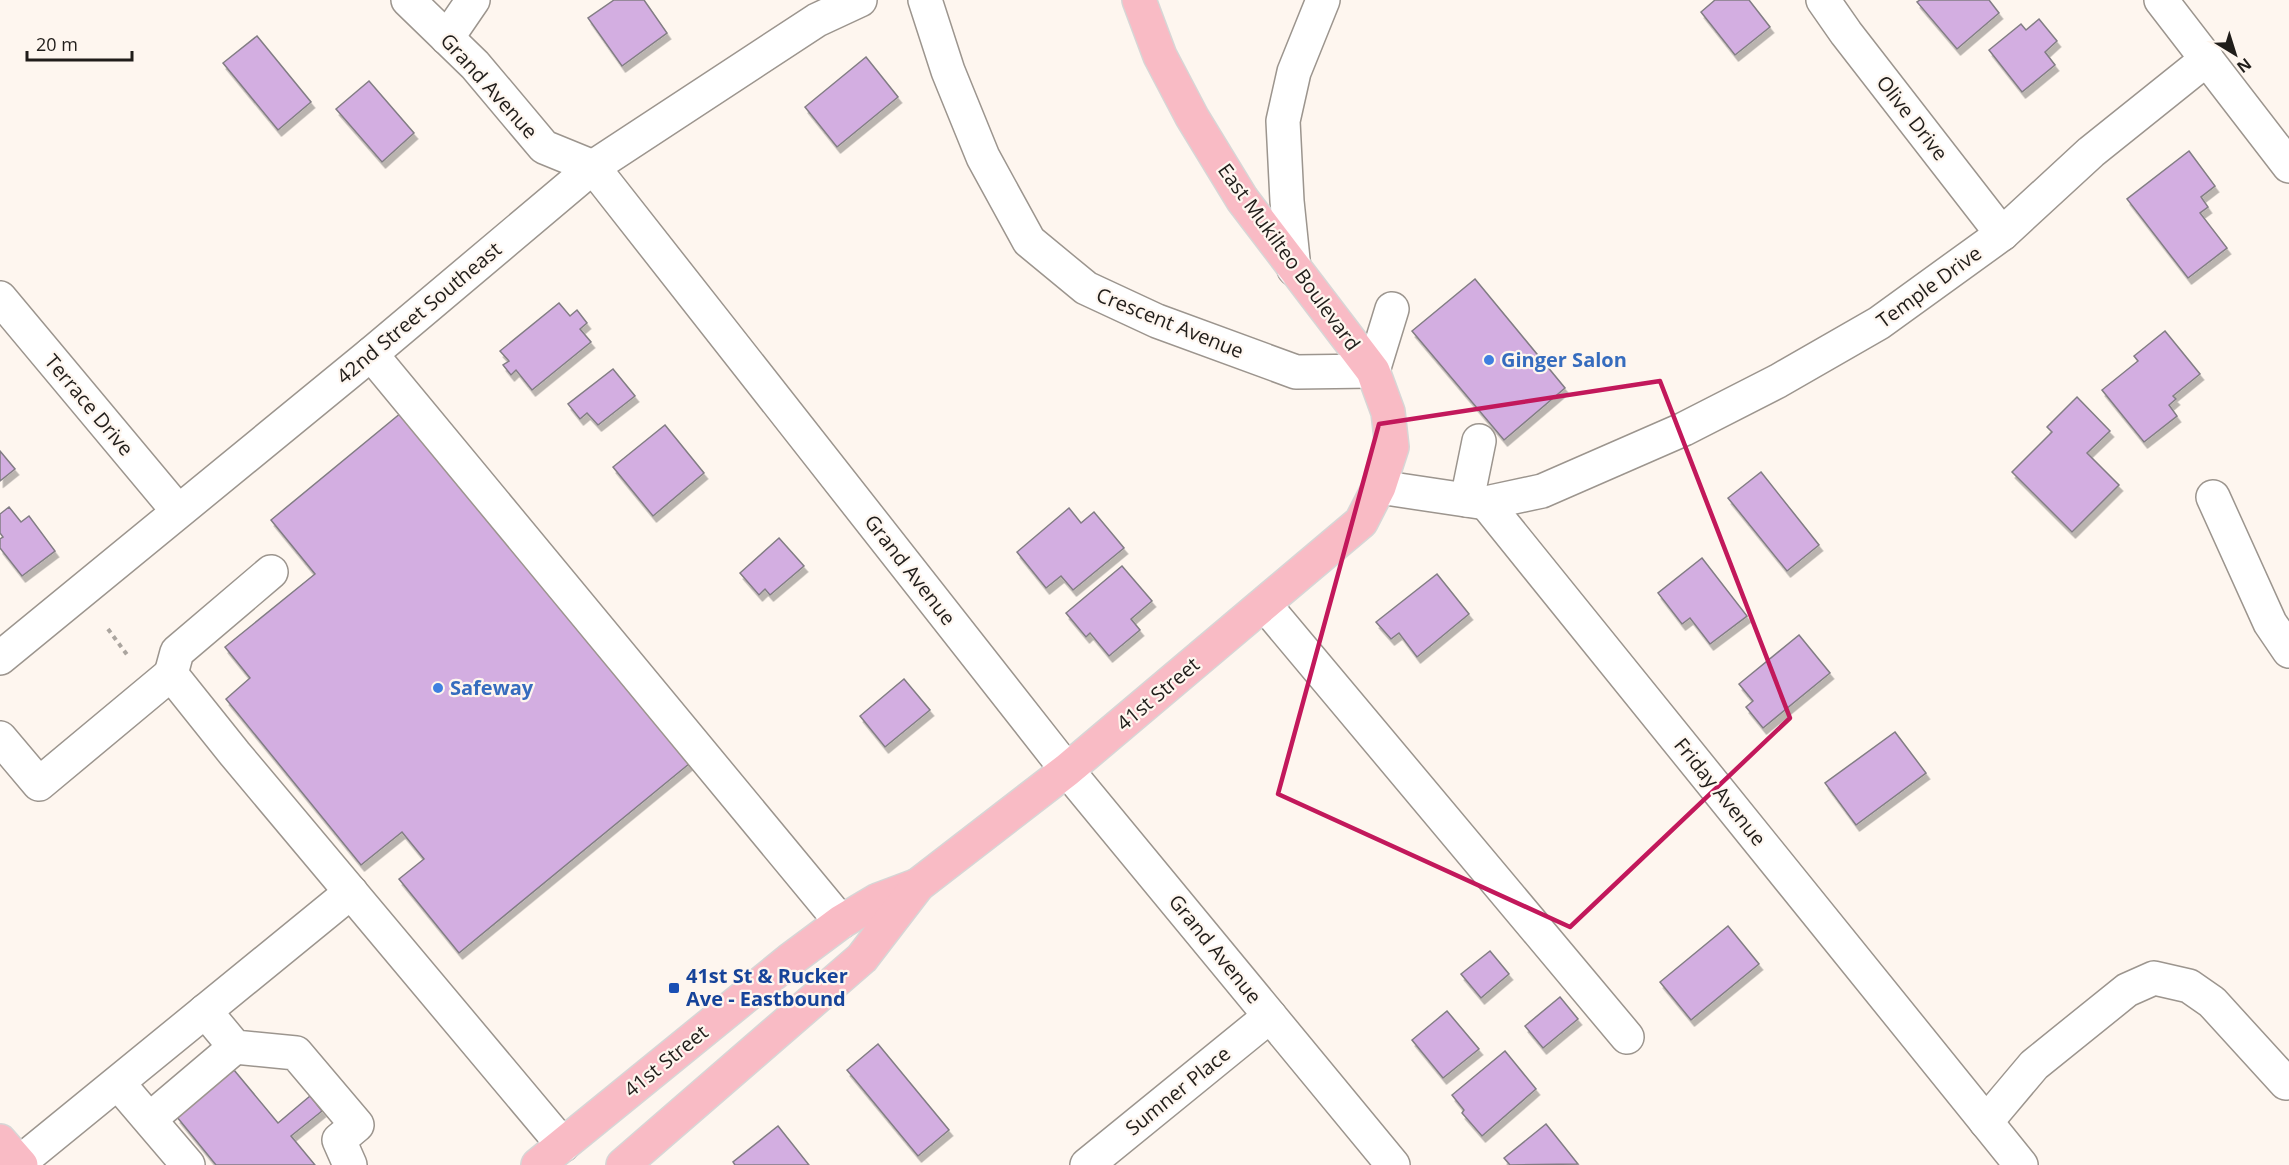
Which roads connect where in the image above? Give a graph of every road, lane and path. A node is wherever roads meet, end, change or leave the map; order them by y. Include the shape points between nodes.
1 (408, 0) edge
2 (473, 0) edge
3 (860, 0) edge
4 (925, 0) edge
5 (1139, 0) edge
6 (1323, 0) edge
7 (1823, 0) edge
8 (2161, 0) edge
9 (447, 38) junction
10 (2207, 59) junction
11 (2289, 166) edge
12 (593, 167) junction
13 (2002, 234) junction
14 (1294, 269) junction
15 (0, 298) edge
16 (1392, 309) dead end
17 (371, 354) junction
18 (1373, 371) junction
19 (1479, 441) dead end
20 (1379, 487) junction
21 (2213, 497) dead end
22 (1477, 501) junction
23 (178, 511) junction
24 (272, 572) dead end
25 (1265, 605) junction
26 (108, 629) dead end
27 (2289, 651) edge
28 (128, 656) dead end
29 (0, 658) edge
30 (171, 674) junction
31 (0, 738) edge
32 (1067, 770) junction
33 (918, 885) junction
34 (351, 892) junction
35 (841, 922) junction
36 (206, 1011) junction
37 (1270, 1016) junction
38 (1627, 1036) dead end
39 (235, 1047) junction
40 (655, 1071) junction
41 (118, 1083) junction
42 (2286, 1083) dead end
43 (687, 1109) junction
44 (150, 1119) junction
45 (1986, 1122) junction
46 (563, 1145) junction
47 (13, 1156) edge
48 (188, 1165) edge
49 (350, 1165) edge
50 (538, 1165) edge
51 (623, 1165) edge
52 (1087, 1165) edge
53 (1393, 1165) edge
54 (2021, 1165) edge

1 - 9 street, Grand Avenue
2 - 9 street
3 - 12 street, 42nd Street Southeast via 817,20
4 - 18 street, Crescent Avenue via 983,157 1029,242 1086,288 1157,321 1296,372
5 - 14 main road, East Mukilteo Boulevard via 1160,56 1192,117 1242,198
6 - 14 street via 1294,72 1283,121
7 - 13 street, Olive Drive
8 - 10 street
9 - 12 street, Grand Avenue via 476,65 544,147
10 - 11 street
10 - 13 street, Temple Drive via 2091,152
12 - 17 street, 42nd Street Southeast
12 - 32 street, Grand Avenue
13 - 22 street, Temple Drive via 1880,323 1684,429 1542,491
14 - 18 main road, East Mukilteo Boulevard
15 - 23 street, Terrace Drive
16 - 18 street
17 - 23 street, 42nd Street Southeast
17 - 35 street
18 - 20 main road, East Mukilteo Boulevard via 1388,412 1392,447
19 - 22 street
20 - 22 street
20 - 25 main road, 41st Street via 1361,522
21 - 27 street via 2270,623
22 - 45 street, Friday Avenue
23 - 29 street, 42nd Street Southeast
24 - 30 street via 177,652
25 - 32 main road, 41st Street
25 - 38 street
26 - 28 path
30 - 31 street via 39,784
30 - 34 street
32 - 33 main road, 41st Street
32 - 37 street, Grand Avenue
33 - 35 main road, 41st Street via 878,900
33 - 43 main road, 41st Street via 862,958
34 - 36 street
34 - 46 street
35 - 40 main road, 41st Street
36 - 39 street
36 - 41 street
37 - 52 street, Sumner Place
37 - 53 street, Grand Avenue
39 - 44 street
39 - 49 street via 296,1053 357,1125 339,1140
40 - 43 main road
40 - 46 main road, 41st Street
41 - 44 street
41 - 47 street
42 - 45 street via 2212,1002 2189,986 2154,978 2127,990 2034,1065
43 - 51 main road, 41st Street
44 - 48 street
45 - 54 street, Friday Avenue
46 - 50 main road, 41st Street

